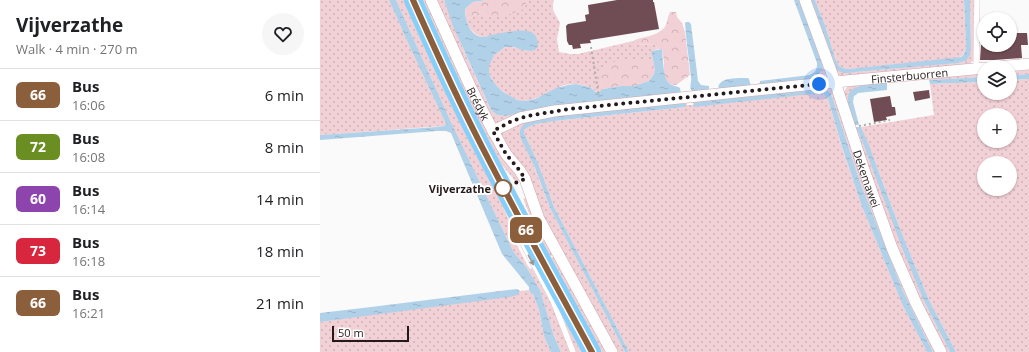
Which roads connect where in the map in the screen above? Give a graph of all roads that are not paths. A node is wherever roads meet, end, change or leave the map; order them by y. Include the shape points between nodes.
1 (412, 0) edge
2 (431, 0) edge
3 (805, 0) edge
4 (977, 0) edge
5 (980, 60) edge
6 (1029, 64) edge
7 (1017, 65) edge
8 (977, 68) edge
9 (835, 82) junction
10 (493, 131) junction
11 (508, 198) junction
12 (515, 225) dead end
13 (517, 231) dead end
14 (573, 352) edge
15 (592, 352) edge
16 (612, 352) edge
17 (941, 352) edge

1 - 11 main road, Brédyk
2 - 10 street, Brédyk
3 - 9 street, Dekemawei
4 - 5 lane
6 - 7 street
8 - 9 street, Finsterbuorren
9 - 10 street, Finsterbuorren via 554,111 520,118
9 - 17 street, Dekemawei via 892,248
10 - 16 street, Brédyk via 503,150 525,179 539,219
11 - 12 lane, Brédyk
11 - 15 main road, Brédyk
13 -> 14 lane via 553,301

